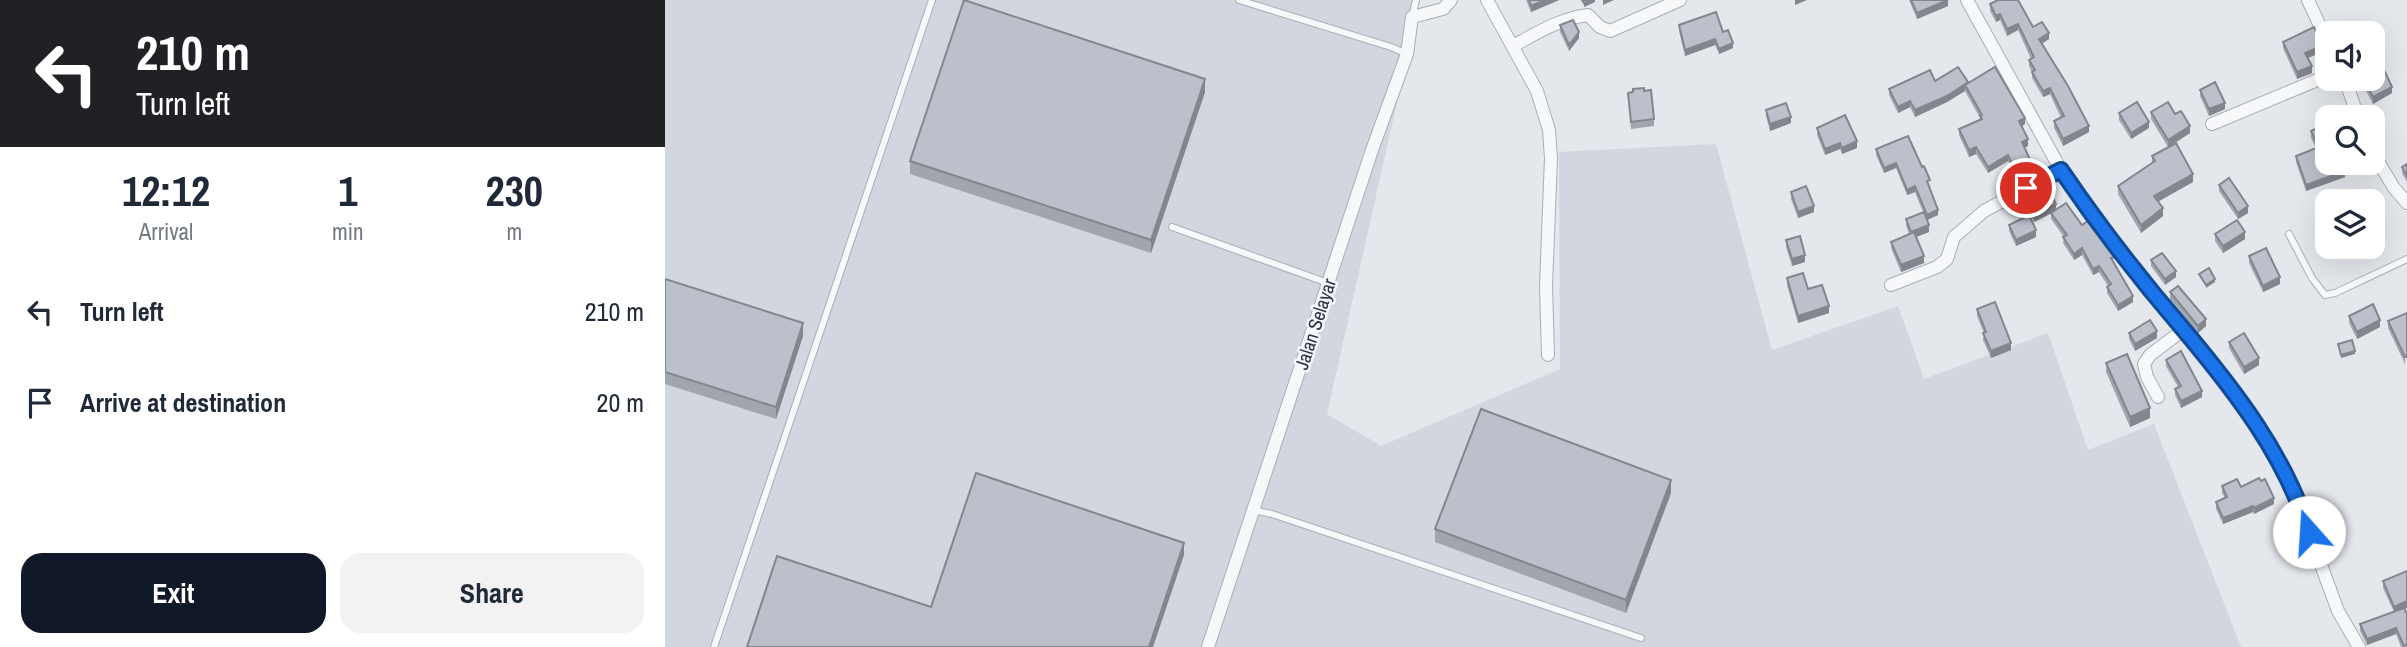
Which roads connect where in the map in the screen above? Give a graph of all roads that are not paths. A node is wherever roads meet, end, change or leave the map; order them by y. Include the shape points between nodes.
1 (932, 0) edge
2 (1239, 0) edge
3 (1416, 0) edge
4 (1451, 0) edge
5 (1487, 0) edge
6 (1680, 0) edge
7 (1967, 0) edge
8 (2308, 0) edge
9 (1412, 17) junction
10 (2318, 21) edge
11 (1513, 46) junction
12 (1407, 54) junction
13 (2315, 81) edge
14 (2212, 124) dead end
15 (2061, 170) junction
16 (2385, 173) edge
17 (2407, 203) edge
18 (1172, 227) dead end
19 (2289, 234) dead end
20 (2407, 259) edge
21 (1328, 284) junction
22 (1891, 285) dead end
23 (2183, 330) junction
24 (1548, 355) dead end
25 (2158, 397) dead end
26 (1253, 510) junction
27 (1641, 638) dead end
28 (714, 647) edge
29 (1208, 647) edge
30 (2359, 647) edge

1 - 28 lane
2 - 12 lane
3 - 9 lane, Jalan Selayar
4 - 9 street via 1440,11
5 - 11 street
6 - 11 street via 1610,31 1588,15 1561,22
7 - 15 street
8 - 10 street
9 - 12 street, Jalan Selayar
11 - 24 street via 1537,91 1549,130
12 - 21 street, Jalan Selayar
13 - 14 street
15 - 22 street via 1984,211 1954,237 1947,259 1937,267
15 - 23 street via 2100,227
16 - 17 street
18 - 21 lane
19 - 20 lane via 2325,295
21 - 26 street, Jalan Selayar
23 - 25 street via 2144,364
23 - 30 street via 2279,461 2338,611
26 - 27 lane
26 - 29 street, Jalan Selayar

